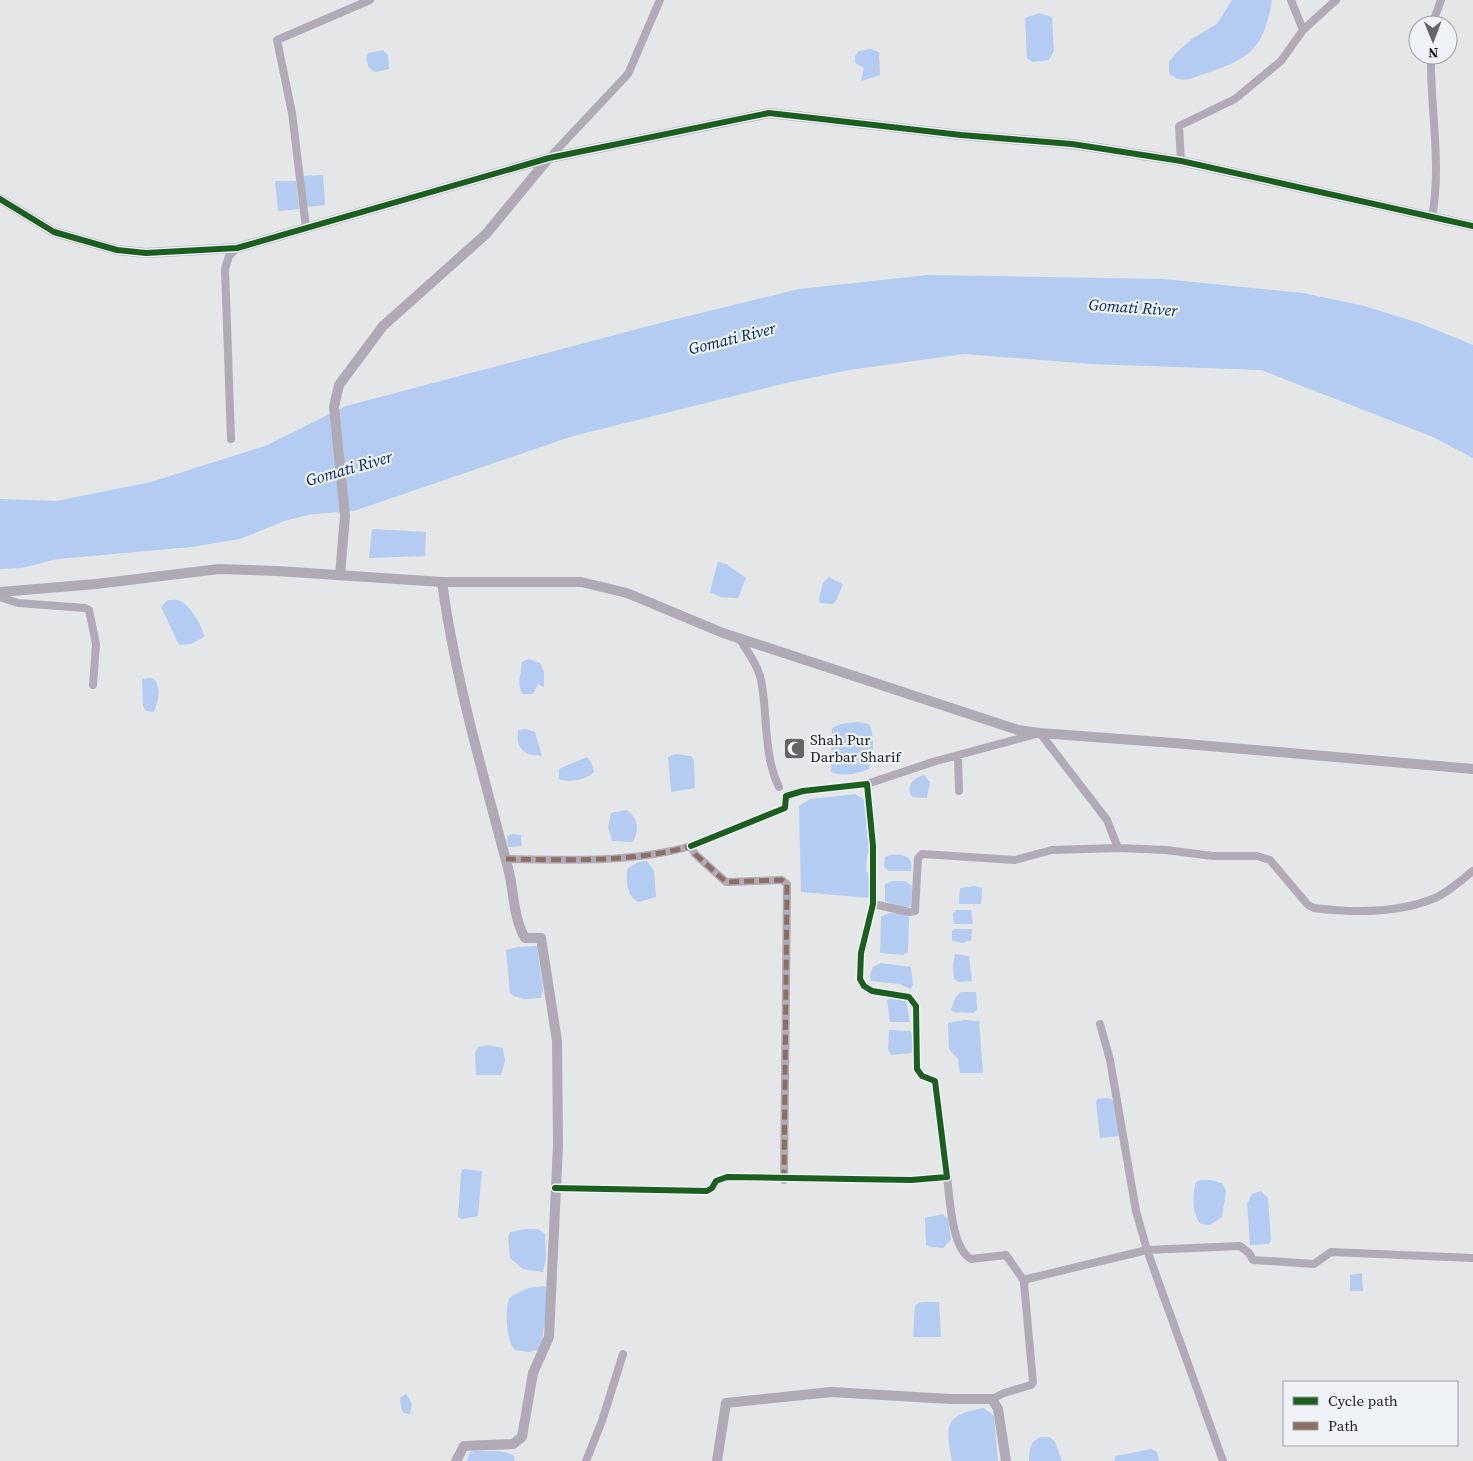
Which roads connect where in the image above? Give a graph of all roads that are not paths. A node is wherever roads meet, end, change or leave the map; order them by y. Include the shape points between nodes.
1 (370, 0) edge
2 (660, 0) edge
3 (1291, 0) edge
4 (1336, 0) edge
5 (1441, 0) edge
6 (1436, 15) edge
7 (1303, 30) junction
8 (1431, 65) edge
9 (549, 158) junction
10 (1181, 161) junction
11 (0, 199) edge
12 (1432, 217) junction
13 (1473, 226) edge
14 (306, 228) junction
15 (237, 248) junction
16 (231, 439) dead end
17 (340, 575) junction
18 (442, 582) junction
19 (0, 592) edge
20 (0, 597) edge
21 (739, 638) junction
22 (93, 685) dead end
23 (1040, 733) junction
24 (958, 756) junction
25 (1473, 769) edge
26 (867, 784) junction
27 (778, 787) dead end
28 (959, 791) dead end
29 (691, 846) junction
30 (1118, 848) junction
31 (506, 859) junction
32 (1473, 871) edge
33 (873, 904) junction
34 (1100, 1024) dead end
35 (947, 1177) junction
36 (784, 1180) junction
37 (555, 1188) junction
38 (1147, 1250) junction
39 (1473, 1258) edge
40 (1024, 1281) junction
41 (623, 1354) dead end
42 (992, 1399) junction
43 (456, 1461) edge
44 (586, 1461) edge
45 (717, 1461) edge
46 (1006, 1461) edge
47 (1223, 1461) edge

1 - 14 street via 277,40 292,113
2 - 9 street via 628,74
3 - 7 street
4 - 7 street
5 - 6 street
7 - 10 street via 1281,61 1235,99 1179,126
8 - 12 street via 1436,164
9 - 10 street via 769,113 1072,144
9 - 14 street
9 - 17 street via 486,234 383,326 339,385 334,407 344,516
10 - 12 street
11 - 15 street via 54,232 117,250 146,253
12 - 13 street
14 - 15 street
15 - 16 street via 229,256 225,269
17 - 18 street
17 - 19 street via 219,569
18 - 21 street via 581,582 627,593
18 - 31 street via 457,663
20 - 22 street via 18,603 89,610 96,644
21 - 23 street via 996,724
21 - 27 street via 760,678 768,742
23 - 24 street
23 - 25 street
23 - 30 street via 1107,820
24 - 26 street
24 - 28 street
26 - 29 street via 786,796 785,808
26 - 33 street via 873,846
29 - 31 street via 643,855 579,860
29 - 36 street via 695,854 726,882 782,880 787,884
30 - 32 street via 1264,857 1308,905 1367,912 1436,898
30 - 33 street via 1052,850 1015,860 922,854 918,858 915,911
31 - 37 street via 520,930 525,938 541,938 557,1041
33 - 35 street via 861,953 860,979 872,991 909,997 916,1006 917,1069 922,1076 935,1081
34 - 38 street via 1110,1060 1136,1212
35 - 36 street
35 - 40 street via 952,1220 963,1252 971,1259 1006,1255
36 - 37 street via 727,1177 719,1179 707,1191
37 - 43 street via 549,1337 533,1373 522,1437 513,1444 464,1446
38 - 39 street via 1240,1246 1254,1260 1308,1264 1318,1264 1331,1252
38 - 40 street
38 - 47 street
40 - 42 street via 1033,1382 1031,1386
41 - 44 street
42 - 45 street via 950,1400 831,1392 728,1402
42 - 46 street via 998,1409

